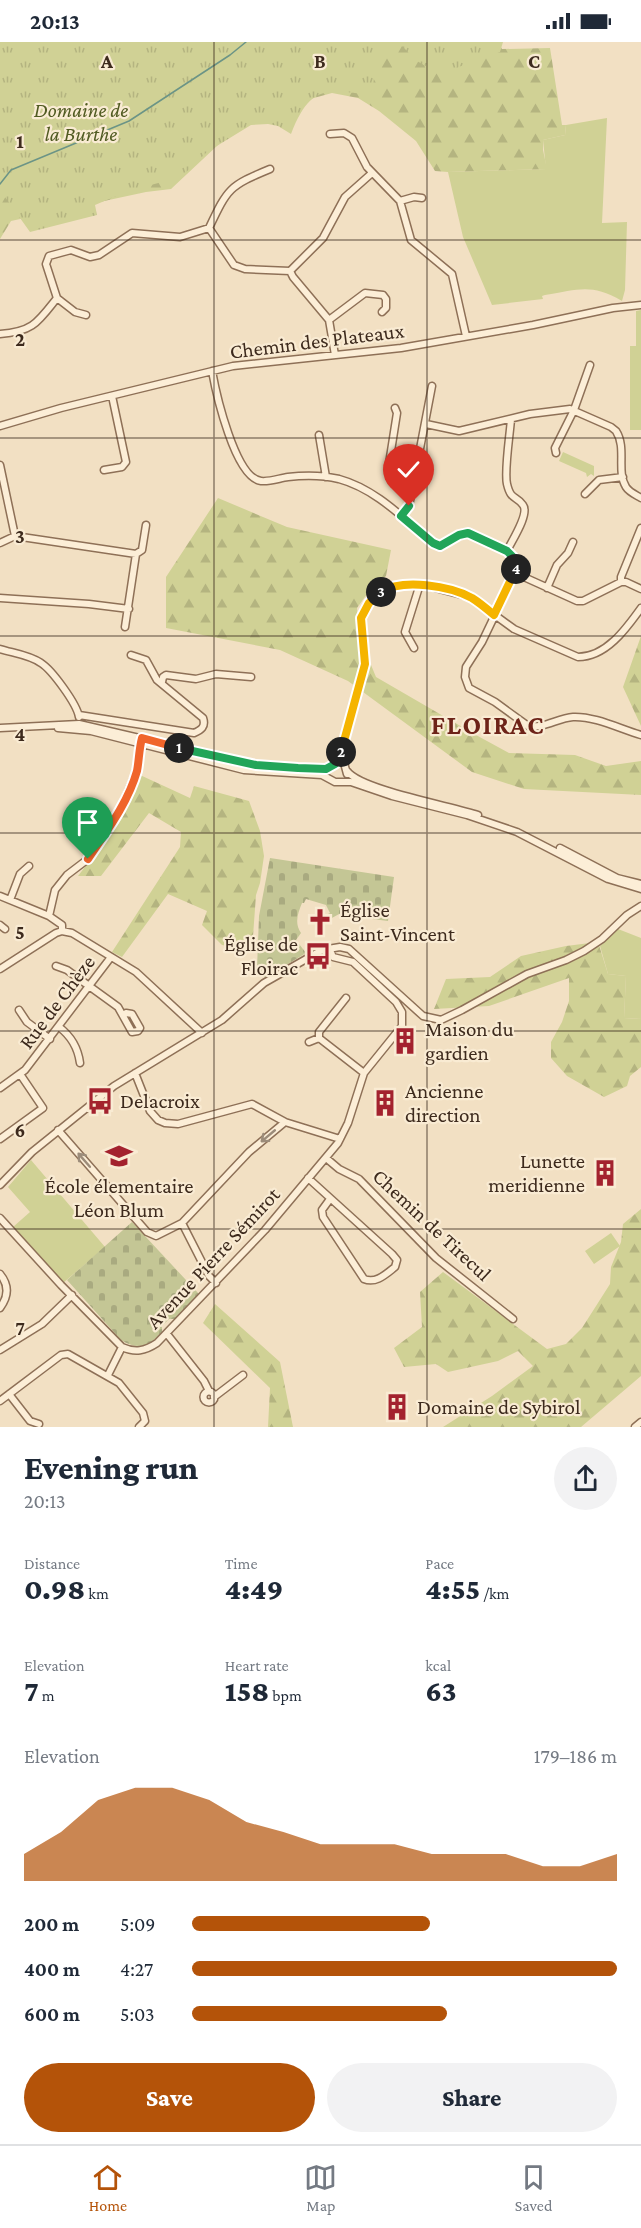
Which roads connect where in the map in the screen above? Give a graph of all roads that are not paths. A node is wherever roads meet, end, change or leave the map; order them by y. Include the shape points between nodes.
1 (330, 135) dead end
2 (270, 170) dead end
3 (372, 173) junction
4 (422, 198) dead end
5 (400, 201) junction
6 (209, 228) junction
7 (290, 271) junction
8 (57, 298) junction
9 (641, 305) edge
10 (382, 312) dead end
11 (86, 315) dead end
12 (329, 320) junction
13 (0, 334) edge
14 (466, 336) junction
15 (336, 355) junction
16 (590, 365) dead end
17 (212, 371) junction
18 (432, 386) dead end
19 (112, 396) junction
20 (395, 408) dead end
21 (574, 410) junction
22 (511, 419) junction
23 (426, 424) junction
24 (0, 426) edge
25 (319, 435) dead end
26 (556, 453) dead end
27 (390, 460) junction
28 (0, 465) edge
29 (417, 466) junction
30 (104, 470) dead end
31 (388, 470) dead end
32 (326, 477) junction
33 (623, 477) junction
34 (585, 494) dead end
35 (641, 498) edge
36 (401, 516) junction
37 (146, 525) dead end
38 (641, 528) edge
39 (15, 536) junction
40 (573, 542) dead end
41 (0, 543) edge
42 (507, 551) junction
43 (136, 554) junction
44 (515, 573) junction
45 (621, 582) junction
46 (420, 584) junction
47 (547, 588) junction
48 (641, 589) edge
49 (0, 598) edge
50 (641, 608) edge
51 (129, 609) junction
52 (494, 615) junction
53 (125, 627) dead end
54 (414, 648) dead end
55 (0, 649) edge
56 (131, 655) dead end
57 (251, 677) dead end
58 (162, 682) junction
59 (79, 715) junction
60 (79, 727) junction
61 (0, 728) edge
62 (641, 735) edge
63 (347, 736) junction
64 (141, 741) junction
65 (332, 765) junction
66 (346, 769) junction
67 (330, 778) junction
68 (342, 782) junction
69 (28, 866) dead end
70 (641, 884) edge
71 (641, 889) edge
72 (0, 896) edge
73 (10, 900) junction
74 (641, 906) edge
75 (49, 916) junction
76 (63, 931) junction
77 (329, 948) junction
78 (111, 957) junction
79 (56, 966) dead end
80 (0, 969) edge
81 (90, 986) junction
82 (346, 998) dead end
83 (19, 1010) dead end
84 (123, 1016) dead end
85 (59, 1027) junction
86 (202, 1033) junction
87 (319, 1038) junction
88 (50, 1039) junction
89 (309, 1042) dead end
90 (80, 1063) dead end
91 (135, 1073) junction
92 (364, 1073) junction
93 (20, 1074) junction
94 (0, 1088) edge
95 (285, 1122) junction
96 (58, 1130) junction
97 (0, 1139) edge
98 (340, 1139) junction
99 (326, 1158) junction
100 (308, 1178) junction
101 (0, 1185) edge
102 (330, 1199) junction
103 (1, 1221) edge
104 (182, 1223) junction
105 (0, 1274) edge
106 (216, 1283) junction
107 (72, 1295) junction
108 (0, 1308) edge
109 (513, 1319) dead end
110 (167, 1334) junction
111 (122, 1347) junction
112 (0, 1350) edge
113 (108, 1375) junction
114 (243, 1375) dead end
115 (209, 1392) junction
116 (9, 1394) junction
117 (214, 1397) junction
118 (0, 1401) edge
119 (145, 1421) junction
120 (641, 1422) edge
121 (39, 1424) dead end
122 (139, 1427) edge
123 (151, 1427) edge
124 (635, 1427) edge

1 - 3 street via 344,133 352,138
2 - 6 street via 232,187
3 - 5 street
3 - 7 street via 345,197 323,238
4 - 5 street
5 - 14 street via 411,240 452,274
6 - 7 street via 229,260 239,268
6 - 8 street via 180,237 132,233 99,255 90,257 71,250 49,256 46,264
7 - 12 street
8 - 11 street
8 - 13 street via 30,328
9 - 14 street, Chemin des Plateaux
10 - 12 street via 386,308 383,295 364,293
12 - 15 street
14 - 15 street, Chemin des Plateaux
15 - 17 street, Chemin des Plateaux
16 - 21 street
17 - 19 street, Chemin des Plateaux
17 - 32 street via 228,435 249,474 263,481
18 - 23 street
19 - 24 street, Chemin des Plateaux
19 - 30 street via 126,462 122,467
20 - 27 street
21 - 22 street
21 - 26 street
21 - 33 street via 616,431
22 - 23 street via 459,431
22 - 42 street via 506,481 512,497 525,509
23 - 29 street
25 - 32 street
27 - 29 street
27 - 31 street
28 - 39 street
29 - 36 street via 409,506
32 - 36 street via 358,485
33 - 34 street via 599,480
33 - 35 street via 624,486
36 - 42 street via 440,546 468,533
37 - 43 street via 142,550
38 - 45 street
39 - 41 street
39 - 43 street
40 - 47 street
42 - 44 street via 513,557
43 - 51 street
44 - 47 street
44 - 52 street
45 - 47 street via 577,602
45 - 48 street
46 - 52 street via 470,597
46 - 54 street via 405,633
46 - 63 street via 384,590 365,608 361,625 365,664
49 - 51 street
50 - 52 street via 620,635 586,657 568,654 526,636
51 - 53 street
52 - 62 street via 466,667 469,688 528,726 576,717
55 - 59 street via 42,664
56 - 58 street via 146,660
57 - 58 street via 216,674 196,679 166,675
58 - 59 street via 203,718 200,731
59 - 60 street
60 - 61 street
60 - 64 street
63 - 65 street
63 - 66 street via 343,759
64 - 65 street via 256,765
64 - 67 street via 244,770
64 - 75 street via 136,773 121,808 88,859 55,890
65 - 66 street via 342,764
65 - 67 street
66 - 68 street
66 - 70 street via 353,777 382,788 518,828 617,878
67 - 68 street
68 - 71 street via 517,832 602,876
69 - 73 street via 20,874
72 - 73 street
73 - 75 street
74 - 77 street via 584,951 528,974 441,1020 423,1016 349,949
75 - 76 street via 62,925
76 - 78 street
76 - 80 street
77 - 86 street via 264,983 228,1017
77 - 92 street via 335,958 359,968 402,1012 400,1029
78 - 81 street, Rue de Chèze
78 - 86 street via 136,972
79 - 81 street
81 - 84 street via 118,1007
81 - 85 street, Rue de Chèze
82 - 87 street
83 - 88 street via 27,1022
85 - 88 street, Rue de Chèze
85 - 90 street via 68,1034
86 - 91 street
87 - 89 street
87 - 92 street
88 - 93 street, Rue de Chèze
91 - 95 street via 150,1111 165,1123 178,1124 252,1104
91 - 96 street
92 - 98 street, Avenue Pierre Sémirot
93 - 94 street, Rue de Chèze
93 - 97 street via 43,1108
95 - 98 street
95 -> 104 street via 249,1152
96 - 101 street
104 -> 96 street via 160,1235 147,1232
98 - 99 street, Avenue Pierre Sémirot
99 - 100 street, Avenue Pierre Sémirot
99 - 109 street, Chemin de Tirecul via 359,1179 436,1258
100 - 102 street
100 - 106 street, Avenue Pierre Sémirot
102 - 102 street via 392,1254 397,1260 396,1267 378,1279 364,1279 323,1217 322,1209
103 - 107 street
104 - 106 street
105 - 108 street via 8,1288
106 - 110 street, Avenue Pierre Sémirot
107 - 111 street
107 - 112 street via 42,1324
110 - 111 street, Avenue Pierre Sémirot via 142,1350
110 - 115 street
111 - 113 street
113 - 116 street via 65,1354
113 - 119 street via 138,1406
114 - 117 street
115 - 117 street
115 - 117 street via 203,1395 204,1401 211,1402
116 - 118 street
116 - 121 street via 30,1421
119 - 122 street
119 - 123 street
120 - 124 street

